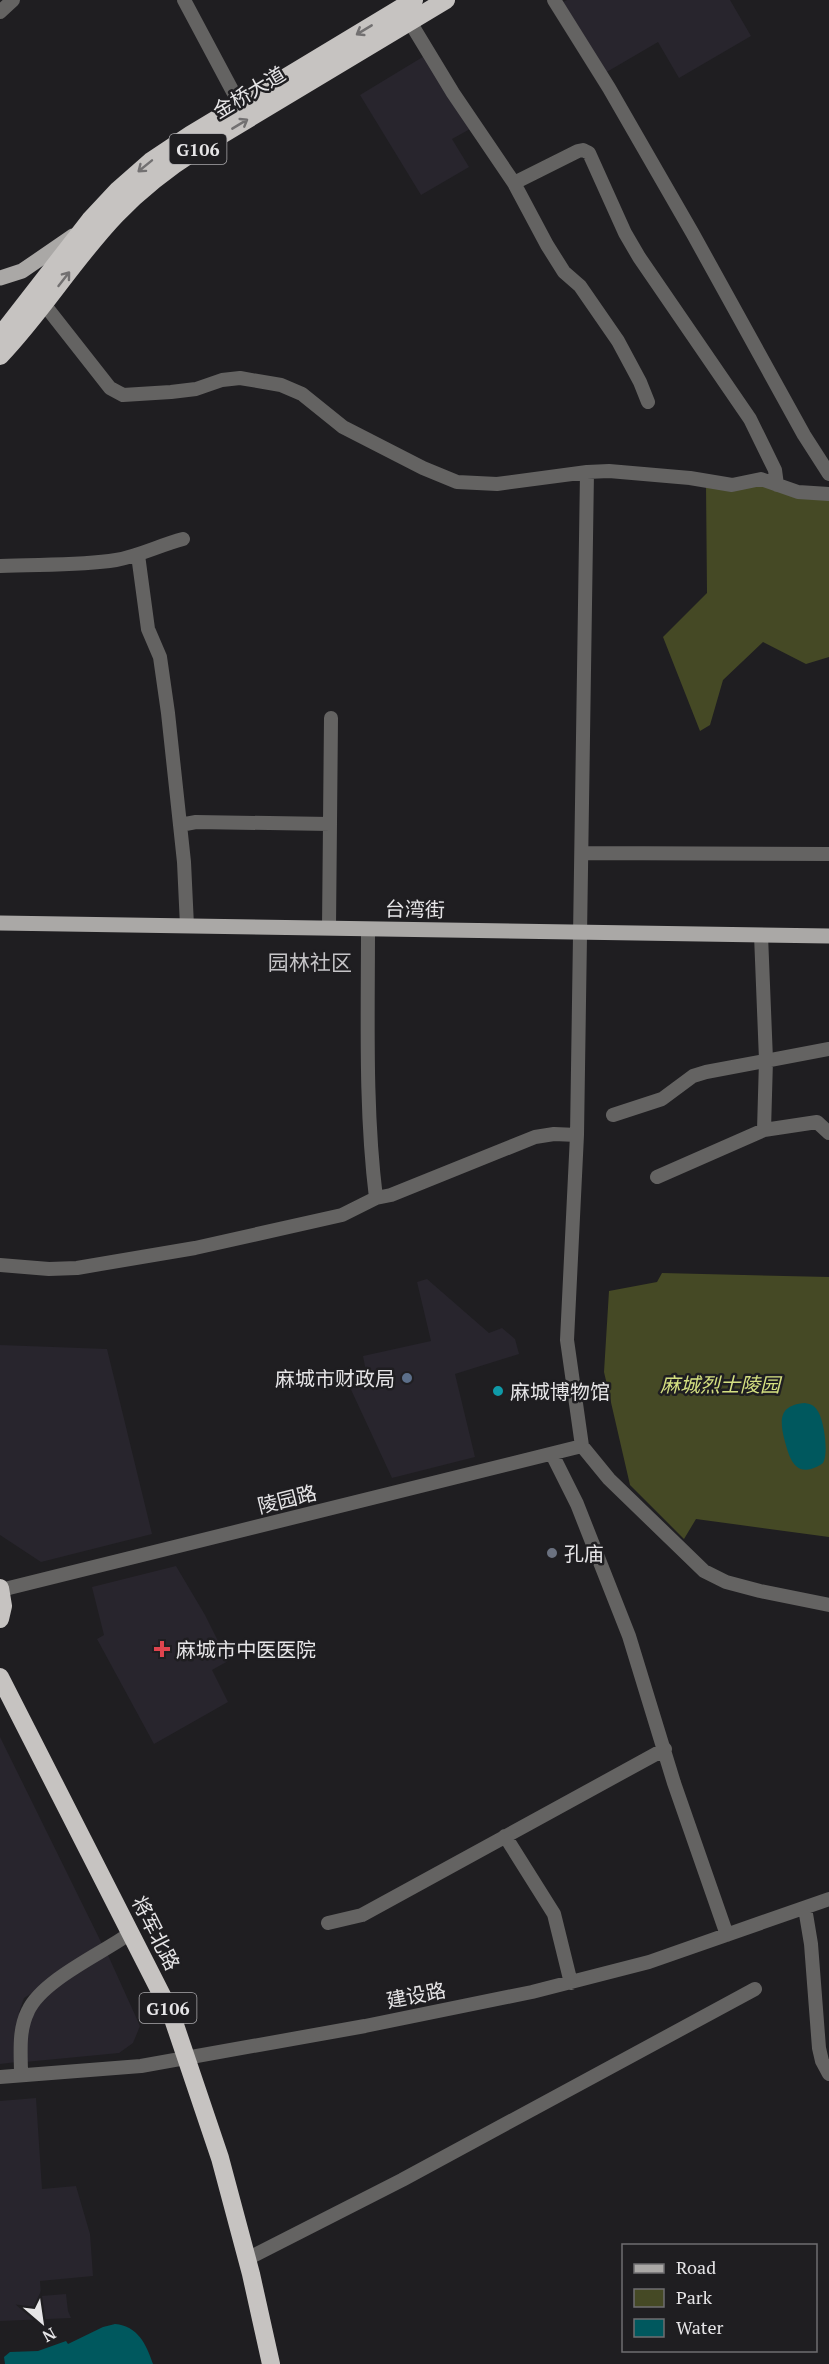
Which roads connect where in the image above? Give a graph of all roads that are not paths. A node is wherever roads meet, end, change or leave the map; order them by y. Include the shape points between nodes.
1 (13, 0) edge
2 (184, 0) edge
3 (414, 0) edge
4 (446, 0) edge
5 (555, 0) edge
6 (0, 12) edge
7 (410, 22) junction
8 (240, 105) junction
9 (514, 183) junction
10 (83, 229) junction
11 (0, 278) edge
12 (44, 304) junction
13 (0, 336) edge
14 (0, 356) edge
15 (648, 402) dead end
16 (587, 472) junction
17 (829, 474) edge
18 (777, 485) junction
19 (829, 494) edge
20 (183, 539) dead end
21 (138, 555) junction
22 (0, 566) edge
23 (332, 718) dead end
24 (330, 824) junction
25 (180, 825) junction
26 (582, 853) junction
27 (829, 854) edge
28 (0, 922) edge
29 (187, 926) junction
30 (329, 928) junction
31 (368, 929) junction
32 (581, 932) junction
33 (761, 935) junction
34 (829, 936) edge
35 (829, 1048) edge
36 (766, 1060) junction
37 (613, 1116) dead end
38 (764, 1130) junction
39 (829, 1133) edge
40 (578, 1135) junction
41 (657, 1177) dead end
42 (376, 1198) junction
43 (0, 1265) edge
44 (582, 1446) junction
45 (552, 1454) junction
46 (1, 1589) edge
47 (829, 1605) edge
48 (0, 1619) edge
49 (0, 1677) edge
50 (0, 1699) edge
51 (664, 1749) junction
52 (505, 1836) junction
53 (829, 1899) edge
54 (805, 1908) junction
55 (328, 1923) dead end
56 (727, 1935) junction
57 (123, 1938) junction
58 (571, 1983) junction
59 (755, 1989) dead end
60 (182, 2058) junction
61 (829, 2074) edge
62 (21, 2075) junction
63 (0, 2077) edge
64 (247, 2259) junction
65 (260, 2364) edge
66 (271, 2364) edge

1 - 6 street
2 - 8 street
3 -> 8 highway, 金桥大道 / G106
4 - 7 highway, 金桥大道 / G106
5 - 17 street
7 - 9 street
12 -> 7 highway, 金桥大道 / G106 via 116,216 161,174
8 -> 10 highway, 金桥大道 / G106 via 151,161
9 - 15 street via 564,273 580,286 618,341
9 - 18 street via 578,151 589,153 639,257 750,419 775,470
10 - 11 main road via 21,271
10 - 13 highway, 金桥大道 / G106
12 - 14 highway, 金桥大道 / G106
12 - 16 street via 117,393 171,392 232,378 249,379 294,390 343,427 457,482 497,484
16 - 18 street via 690,478 732,485 761,479
16 - 26 street
18 - 19 street via 798,492
20 - 21 street
21 - 22 street via 115,560
21 - 25 street via 148,629 160,657
23 - 24 street
24 - 25 street
24 - 30 street
25 - 29 street
26 - 27 street
26 - 32 street
28 - 29 main road, 台湾街
29 - 30 main road, 台湾街
30 - 31 main road, 台湾街
31 - 32 main road, 台湾街
31 - 42 street via 368,1109
32 - 33 main road, 台湾街
32 - 40 street
33 - 34 main road, 台湾街
33 - 36 street
35 - 36 street
36 - 37 street via 693,1076 662,1099
36 - 38 street
38 - 39 street via 817,1122
38 - 41 street
40 - 42 street via 535,1137
40 - 44 street via 567,1340
42 - 43 street via 342,1215 195,1248 77,1268
44 - 45 street, 陵园路
44 - 47 street via 609,1479 704,1571 726,1582
45 - 46 street, 陵园路
45 - 51 street via 577,1504 629,1636
46 - 48 highway
49 - 60 highway, 将军北路 / G106 via 171,2013
50 - 57 highway, 将军北路 / G106
51 - 52 street
51 - 56 street
52 - 55 street via 362,1915
52 - 58 street via 554,1914
53 - 54 street, 建设路
54 - 56 street, 建设路
54 - 61 street via 819,2048
56 - 58 street, 建设路
57 - 60 highway, 将军北路 / G106
57 - 62 street via 37,1996 27,2011 22,2030
58 - 60 street, 建设路 via 365,2026
59 - 64 street
60 - 62 street, 建设路 via 141,2066
60 - 64 highway, 将军北路 / G106 via 220,2158
60 - 65 highway, 将军北路 / G106
62 - 63 street, 建设路
64 - 66 highway, 将军北路 / G106

